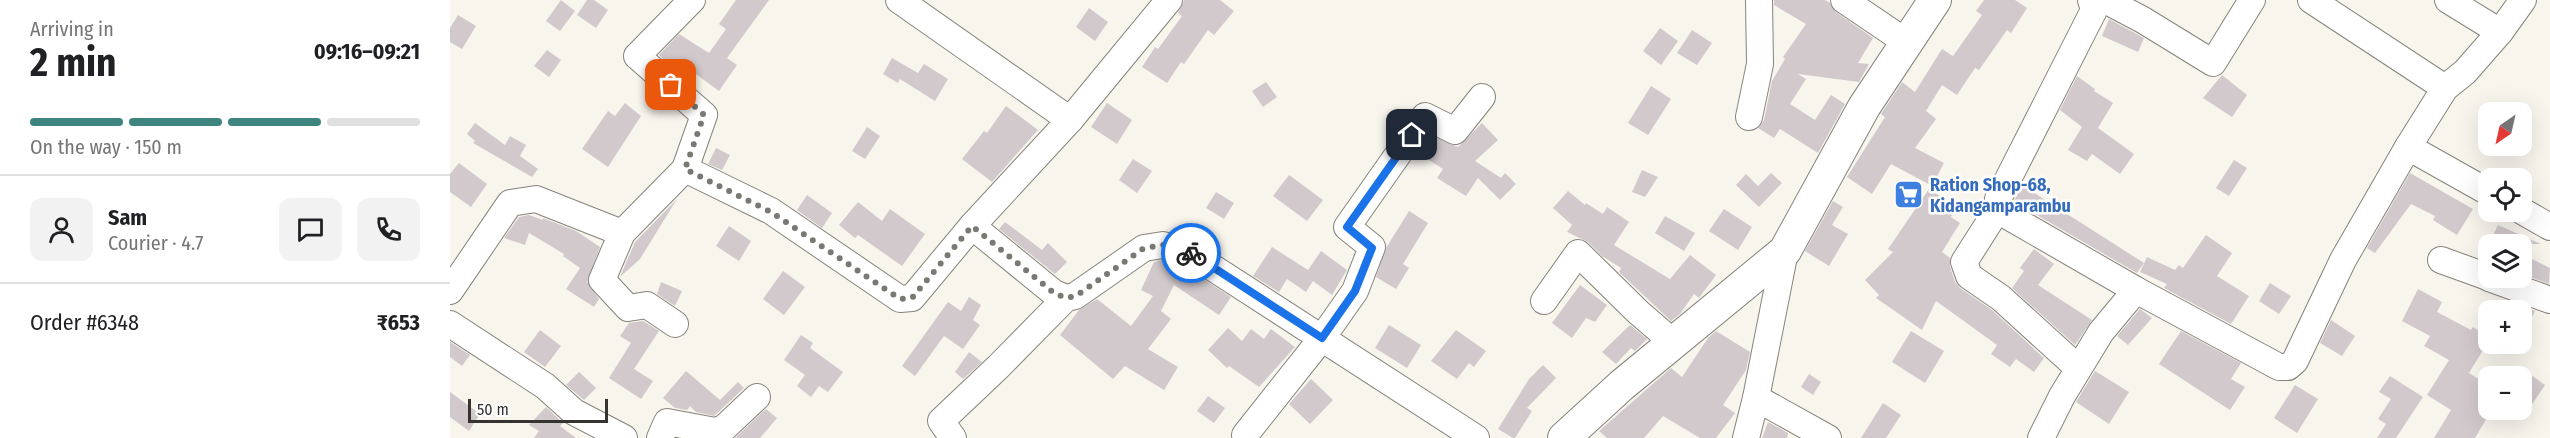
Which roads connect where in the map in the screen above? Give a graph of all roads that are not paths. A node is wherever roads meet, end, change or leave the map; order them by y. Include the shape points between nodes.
1 (692, 0) edge
2 (899, 0) edge
3 (1169, 0) edge
4 (1759, 0) edge
5 (1844, 0) edge
6 (1935, 0) edge
7 (2252, 0) edge
8 (2311, 0) edge
9 (2448, 0) edge
10 (2523, 0) edge
11 (2093, 1) edge
12 (2500, 32) junction
13 (1906, 42) junction
14 (2445, 88) junction
15 (1482, 97) dead end
16 (1749, 117) dead end
17 (1070, 120) junction
18 (2408, 147) junction
19 (685, 169) junction
20 (2478, 186) edge
21 (2000, 207) junction
22 (2532, 217) edge
23 (972, 226) junction
24 (2550, 227) edge
25 (622, 233) junction
26 (1785, 251) junction
27 (2440, 260) dead end
28 (2478, 273) edge
29 (2518, 288) edge
30 (2136, 290) junction
31 (450, 291) edge
32 (1066, 298) junction
33 (2550, 300) edge
34 (1544, 301) dead end
35 (450, 324) edge
36 (675, 324) dead end
37 (1322, 338) junction
38 (1674, 343) junction
39 (2079, 368) junction
40 (757, 397) dead end
41 (1756, 398) junction
42 (1245, 435) dead end
43 (624, 438) edge
44 (660, 438) edge
45 (953, 438) edge
46 (1476, 438) edge
47 (1563, 438) edge
48 (1746, 438) edge
49 (1828, 438) edge
50 (2041, 438) edge

1 - 19 street via 638,56 704,115
2 - 17 street
3 - 17 street
4 - 16 street via 1760,64
5 - 13 street
6 - 13 main road
7 - 11 street via 2213,63 2143,20 2107,2
8 - 14 street
9 - 12 street
10 - 12 street
11 - 21 street via 2094,10 1998,199
12 - 14 street via 2465,72
13 - 26 main road via 1864,107
14 - 18 street
15 - 37 street via 1455,131 1425,116 1347,227 1372,248 1355,291
17 - 23 street
18 - 20 street
18 - 30 street via 2343,260 2295,361 2288,367 2279,367
19 - 23 street via 771,212 900,299 912,298
19 - 25 street
21 - 30 street via 2006,215
21 - 39 street via 1964,262 1969,276 2001,298
22 - 24 street
23 - 32 street via 1054,293
25 - 31 street via 536,199 510,203
25 - 36 street via 603,280 628,308 647,305
26 - 38 main road
26 - 41 street
27 - 28 street
29 - 33 street
30 - 39 street via 2101,332
32 - 37 street via 1076,296 1144,248 1163,245 1187,250
32 - 45 street via 940,421
34 - 38 street via 1578,254
35 - 43 street via 545,386 574,412
37 - 42 street
37 - 46 street
38 - 47 main road
39 - 50 street
40 - 44 street via 724,428 715,431 667,422
41 - 48 street
41 - 49 street

